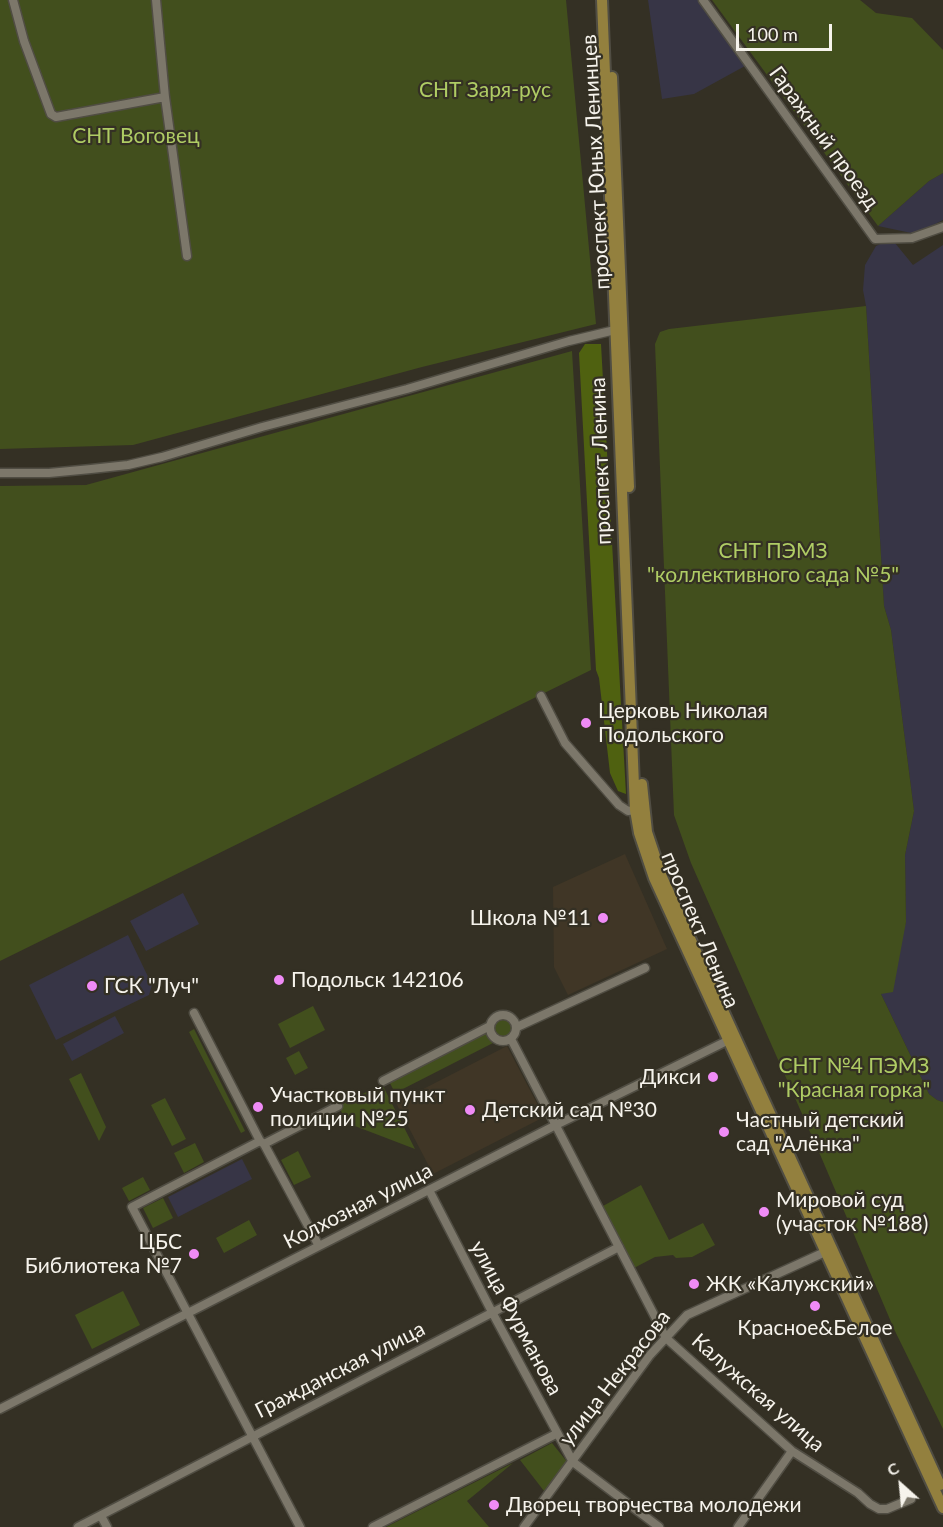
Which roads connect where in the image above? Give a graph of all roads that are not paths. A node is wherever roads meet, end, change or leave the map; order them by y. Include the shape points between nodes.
1 (13, 0) edge
2 (156, 0) edge
3 (602, 0) edge
4 (609, 0) edge
5 (703, 0) edge
6 (165, 97) junction
7 (943, 227) edge
8 (187, 256) dead end
9 (618, 323) junction
10 (0, 472) edge
11 (541, 696) dead end
12 (635, 810) junction
13 (645, 968) dead end
14 (194, 1013) dead end
15 (490, 1026) junction
16 (517, 1027) junction
17 (511, 1039) junction
18 (731, 1039) junction
19 (383, 1081) dead end
20 (338, 1106) dead end
21 (556, 1125) junction
22 (262, 1143) junction
23 (429, 1190) junction
24 (319, 1246) junction
25 (619, 1247) junction
26 (825, 1252) junction
27 (492, 1312) junction
28 (187, 1314) junction
29 (666, 1338) junction
30 (0, 1409) edge
31 (556, 1434) junction
32 (251, 1436) junction
33 (792, 1451) junction
34 (573, 1462) junction
35 (943, 1491) edge
36 (912, 1499) dead end
37 (943, 1508) edge
38 (101, 1516) junction
39 (78, 1527) edge
40 (106, 1527) edge
41 (300, 1527) edge
42 (373, 1527) edge
43 (524, 1527) edge
44 (659, 1527) edge
45 (738, 1527) edge

1 - 6 street via 51,114 56,117
2 - 6 street
3 - 9 main road, проспект Юных Ленинцев
4 - 9 main road, проспект Юных Ленинцев
5 - 7 street, Гаражный проезд via 875,239 912,238
6 - 8 street
9 - 10 street via 407,389 139,462 60,472
9 - 12 main road, проспект Ленина
9 - 18 main road, проспект Ленина via 647,832 662,877
11 - 12 street via 565,743 619,805 628,811
12 - 18 main road, проспект Ленина via 654,878
13 - 16 street
14 - 22 street
15 - 16 street via 497,1016 506,1015
15 - 17 street via 498,1040
15 - 19 street
16 - 17 street
17 - 21 street, Калужская улица
18 - 21 street, Колхозная улица
18 - 26 main road, проспект Ленина
18 - 35 main road, проспект Ленина
20 - 22 street
21 - 23 street, Колхозная улица
21 - 25 street, Калужская улица
22 - 24 street
22 - 28 street via 132,1207
23 - 24 street, Колхозная улица
23 - 27 street, улица Фурманова
24 - 28 street, Колхозная улица
25 - 27 street, Гражданская улица
25 - 29 street, Калужская улица
26 - 29 street, улица Некрасова via 687,1315
26 - 37 main road, проспект Ленина
27 - 31 street, улица Фурманова
27 - 32 street, Гражданская улица
28 - 30 street, Колхозная улица
28 - 32 street
29 - 33 street, Калужская улица
29 - 34 street, улица Некрасова
31 - 34 street, улица Фурманова
31 - 42 street
32 - 38 street, Гражданская улица
32 - 41 street
33 - 36 street, Калужская улица via 879,1509
33 - 45 street
34 - 43 street, улица Некрасова
34 - 44 street, улица Фурманова
38 - 39 street, Гражданская улица
38 - 40 street

